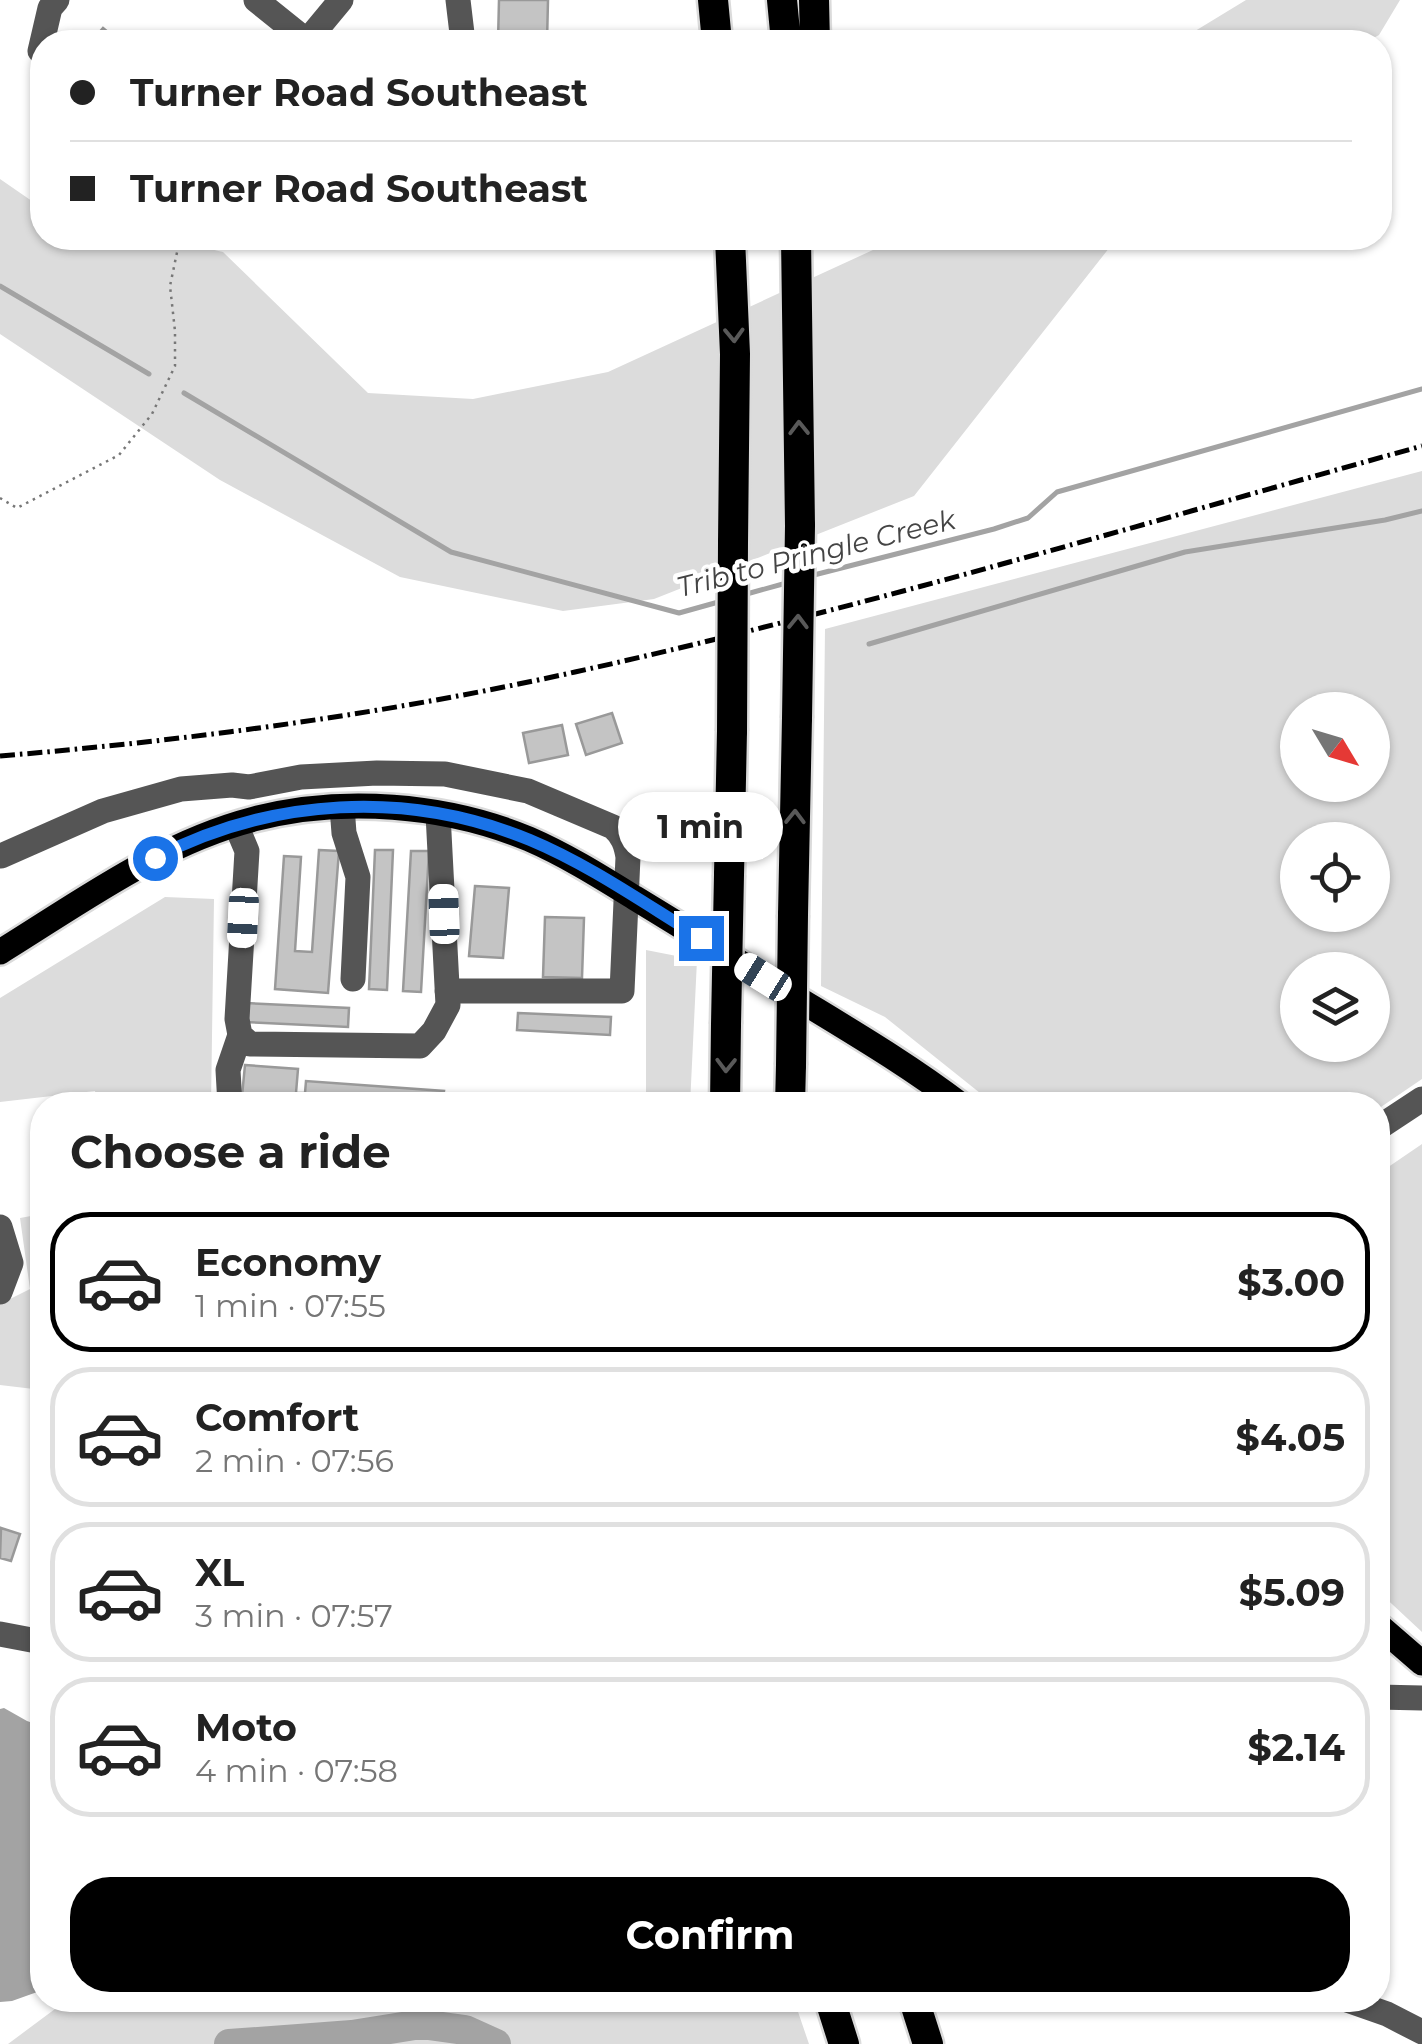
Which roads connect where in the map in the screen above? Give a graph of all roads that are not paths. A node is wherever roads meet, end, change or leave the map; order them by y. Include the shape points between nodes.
1 (57, 0) edge
2 (341, 0) edge
3 (458, 0) edge
4 (713, 0) edge
5 (782, 0) edge
6 (814, 0) edge
7 (266, 3) edge
8 (45, 30) edge
9 (295, 30) edge
10 (317, 30) edge
11 (462, 30) edge
12 (716, 30) edge
13 (785, 30) edge
14 (815, 30) edge
15 (731, 250) edge
16 (796, 250) edge
17 (249, 787) junction
18 (342, 807) junction
19 (438, 814) junction
20 (243, 823) junction
21 (0, 856) edge
22 (626, 892) junction
23 (0, 952) edge
24 (353, 978) dead end
25 (447, 991) junction
26 (240, 1035) junction
27 (229, 1092) edge
28 (725, 1092) edge
29 (790, 1092) edge
30 (943, 1092) edge
31 (1422, 1099) edge
32 (1390, 1120) edge
33 (0, 1228) edge
34 (0, 1292) edge
35 (0, 1634) edge
36 (1390, 1636) edge
37 (30, 1640) edge
38 (1422, 1663) edge
39 (1390, 1698) edge
40 (1422, 1698) edge
41 (834, 2012) edge
42 (918, 2012) edge
43 (1380, 2012) edge
44 (1422, 2032) edge
45 (844, 2044) edge
46 (928, 2044) edge

1 - 8 street
2 - 10 street
3 - 11 street
4 - 12 highway
5 - 13 highway
6 - 14 highway
7 - 9 street
15 -> 28 highway, bridge via 735,354
29 -> 16 highway, bridge via 800,526
17 - 20 street
17 - 21 street via 161,794
17 - 22 street via 376,773 460,777 528,791 620,834 628,858
18 - 19 main road
18 - 20 main road
18 - 24 street via 358,877
19 - 22 main road via 530,840
19 - 25 street
20 - 23 main road via 155,858
20 - 26 street
22 - 25 street via 622,991
22 - 30 main road
25 - 26 street via 448,1006 420,1046 250,1044
26 - 27 street via 228,1070
31 - 32 street
33 - 34 street via 11,1263
35 - 37 street
36 - 38 main road
39 - 40 street
41 - 45 highway
42 - 46 highway
43 - 44 street

